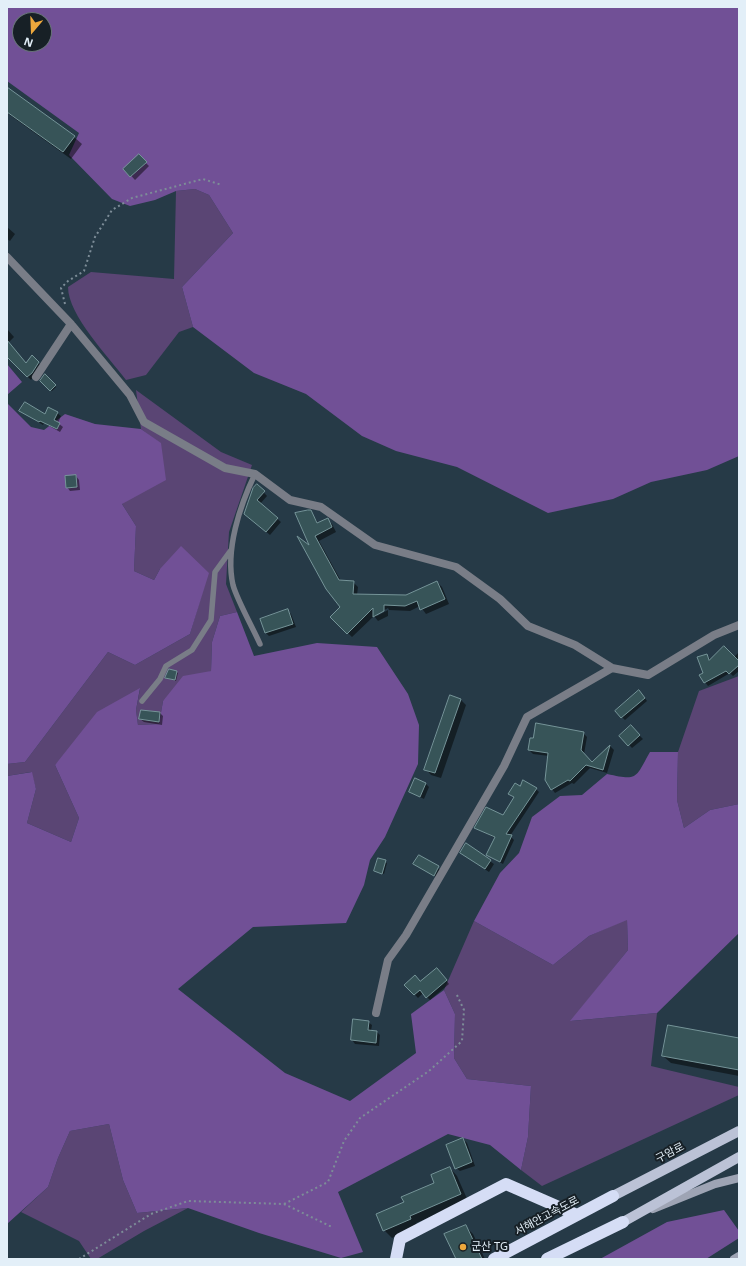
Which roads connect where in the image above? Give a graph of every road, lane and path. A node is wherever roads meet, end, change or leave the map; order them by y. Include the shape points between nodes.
1 (222, 185) dead end
2 (7, 257) edge
3 (71, 324) junction
4 (36, 377) dead end
5 (255, 474) junction
6 (232, 550) junction
7 (739, 625) edge
8 (260, 644) dead end
9 (612, 668) junction
10 (142, 701) dead end
11 (456, 993) dead end
12 (376, 1013) dead end
13 (739, 1131) edge
14 (739, 1157) edge
15 (739, 1178) edge
16 (612, 1196) joint
17 (284, 1204) junction
18 (577, 1215) junction
19 (623, 1222) junction
20 (332, 1227) dead end
21 (739, 1256) edge
22 (79, 1259) edge
23 (396, 1259) edge
24 (494, 1259) edge
25 (547, 1259) edge
26 (734, 1259) edge

1 - 3 path via 203,179 132,198 112,210 95,237 84,271 61,288
2 - 3 street
3 - 4 street
3 - 5 street via 130,395 144,422 225,468
5 - 6 lane via 246,493
5 - 9 street via 290,500 321,507 375,545 456,567 500,599 528,626 575,645
6 - 8 lane via 234,585
6 - 10 lane via 215,572 211,620 192,650 166,666 160,679
7 - 9 street via 714,635 648,675
9 - 12 street via 527,717 504,766 410,928 388,960
11 - 17 path via 464,1010 462,1041 429,1071 360,1118 344,1141 328,1182
13 - 16 main road, 구암로
14 - 19 main road
15 - 19 main road via 715,1184
16 - 18 highway, 서해안고속도로
17 - 20 path
17 - 22 path via 188,1200 151,1214
18 - 23 highway via 506,1184 400,1239
18 - 24 highway, 서해안고속도로
19 - 25 highway
21 - 26 main road

